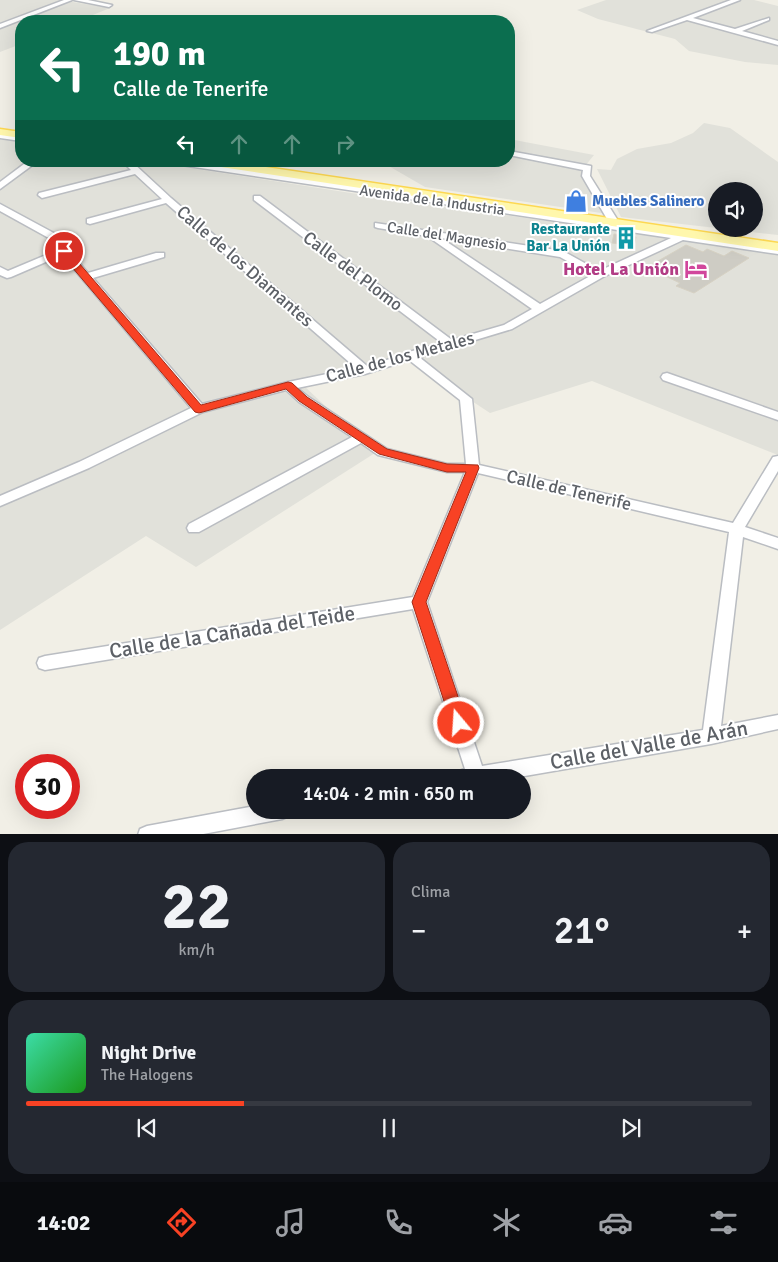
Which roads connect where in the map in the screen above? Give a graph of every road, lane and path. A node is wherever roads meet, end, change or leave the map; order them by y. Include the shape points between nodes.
1 (69, 0) edge
2 (77, 0) edge
3 (737, 0) edge
4 (109, 6) dead end
5 (29, 15) edge
6 (688, 18) junction
7 (767, 19) dead end
8 (15, 20) edge
9 (0, 26) edge
10 (650, 31) dead end
11 (736, 31) junction
12 (778, 43) edge
13 (0, 132) edge
14 (15, 134) edge
15 (515, 154) edge
16 (26, 167) edge
17 (131, 167) edge
18 (214, 167) edge
19 (242, 167) edge
20 (265, 167) edge
21 (135, 172) junction
22 (0, 186) edge
23 (42, 195) dead end
24 (257, 198) dead end
25 (168, 200) junction
26 (0, 207) edge
27 (612, 219) junction
28 (90, 221) dead end
29 (378, 225) dead end
30 (428, 233) junction
31 (681, 237) junction
32 (776, 246) edge
33 (64, 251) junction
34 (160, 255) dead end
35 (4, 273) edge
36 (600, 275) junction
37 (86, 277) junction
38 (540, 309) junction
39 (450, 344) junction
40 (409, 355) junction
41 (366, 370) junction
42 (667, 378) dead end
43 (288, 386) junction
44 (199, 409) junction
45 (778, 416) edge
46 (362, 438) junction
47 (778, 460) edge
48 (473, 468) junction
49 (0, 501) edge
50 (194, 528) dead end
51 (736, 529) junction
52 (778, 544) edge
53 (419, 602) junction
54 (45, 663) dead end
55 (778, 722) edge
56 (711, 736) junction
57 (467, 769) edge
58 (511, 769) edge
59 (246, 816) edge
60 (147, 834) edge

1 - 5 street
2 - 4 street
3 - 6 street
6 - 10 street
6 - 11 street
7 - 11 street
8 - 9 street
11 - 12 street
13 - 14 main road
15 - 27 street via 588,168 586,176
16 - 22 street
17 - 21 street, Calle de los Diamantes
18 - 31 street, Avenida de la Industria
19 - 32 main road, Avenida de la Industria
20 - 27 street, Avenida de la Industria
21 - 23 street
21 - 25 street, Calle de los Diamantes
24 - 39 street, Calle del Plomo
25 - 28 street
25 - 41 street, Calle de los Diamantes
26 - 33 street via 73,247
27 - 32 street, Avenida de la Industria
29 - 30 street, Calle del Magnesio
30 - 36 street, Calle del Magnesio via 563,254
30 - 38 street
31 - 32 street, Avenida de la Industria
31 - 36 street, Calle de los Metales
33 - 35 street
33 - 37 street
34 - 37 street
36 - 38 street, Calle de los Metales
37 - 44 street
38 - 39 street, Calle de los Metales via 508,327
39 - 40 street, Calle de los Metales
40 - 41 street, Calle de los Metales
40 - 48 street via 466,399
41 - 43 street, Calle de los Metales
42 - 45 street
43 - 44 street, Calle de los Metales
43 - 46 street, Calle de Tenerife
44 - 49 street, Calle de los Metales via 84,465
46 - 48 street, Calle de Tenerife via 383,452 447,468
46 - 50 street
47 - 51 street
48 - 51 street, Calle de Tenerife
48 - 53 street
51 - 52 street, Calle de Tenerife
51 - 56 street
53 - 54 street, Calle de la Cañada del Teide
53 - 57 street
55 - 56 street, Calle del Valle de Arán
56 - 58 street, Calle del Valle de Arán
59 - 60 street

